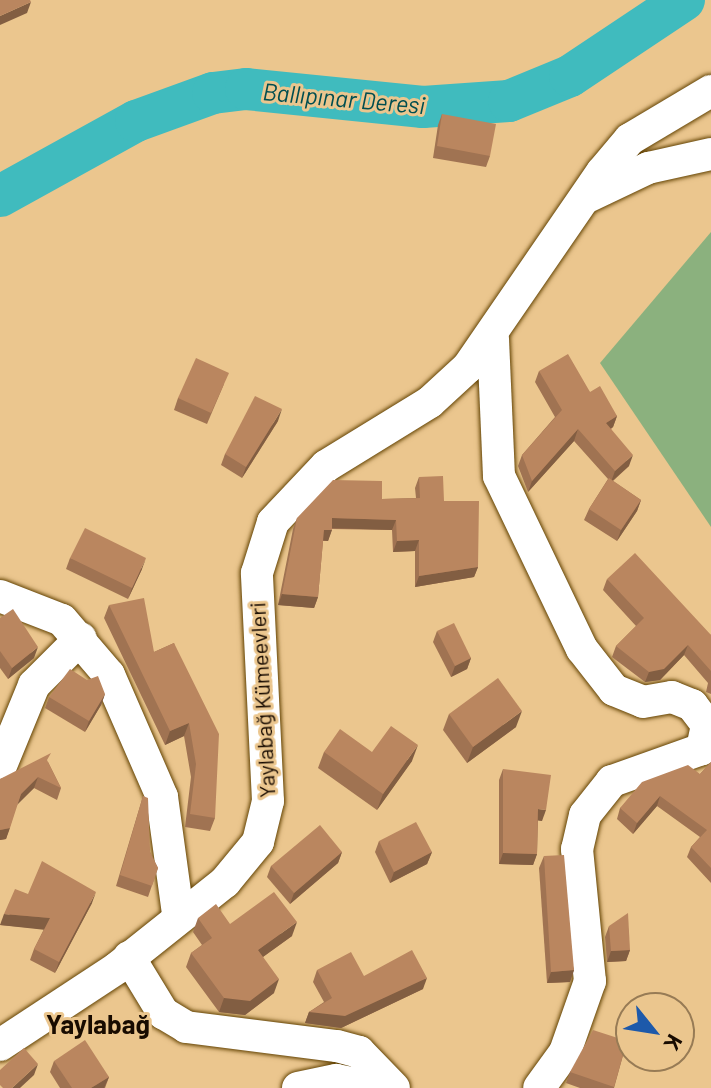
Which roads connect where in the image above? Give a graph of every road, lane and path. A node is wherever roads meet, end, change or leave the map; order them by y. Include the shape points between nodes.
1 (711, 91) edge
2 (711, 154) edge
3 (584, 199) junction
4 (493, 339) junction
5 (0, 596) edge
6 (81, 638) junction
7 (0, 768) edge
8 (178, 914) junction
9 (129, 957) junction
10 (0, 1045) edge
11 (298, 1088) edge
12 (376, 1088) edge
13 (394, 1088) edge
14 (539, 1088) edge

1 - 3 street, Yaylabağ Kümeevleri via 630,139
2 - 3 street via 648,168
3 - 4 street, Yaylabağ Kümeevleri
4 - 8 street, Yaylabağ Kümeevleri via 430,402 326,466 273,522 257,573 255,624 264,823 245,863
4 - 14 street via 499,476 582,649 614,690 643,702 672,697 692,705 707,725 702,749 612,781 585,815 577,849 590,981 572,1038
5 - 6 street via 48,613
6 - 7 street via 34,685
6 - 8 street via 109,675 156,777
8 - 9 street, Yaylabağ Kümeevleri
9 - 10 street, Yaylabağ Kümeevleri
9 - 13 street via 163,1013 186,1027 359,1052
11 - 12 street via 336,1080

